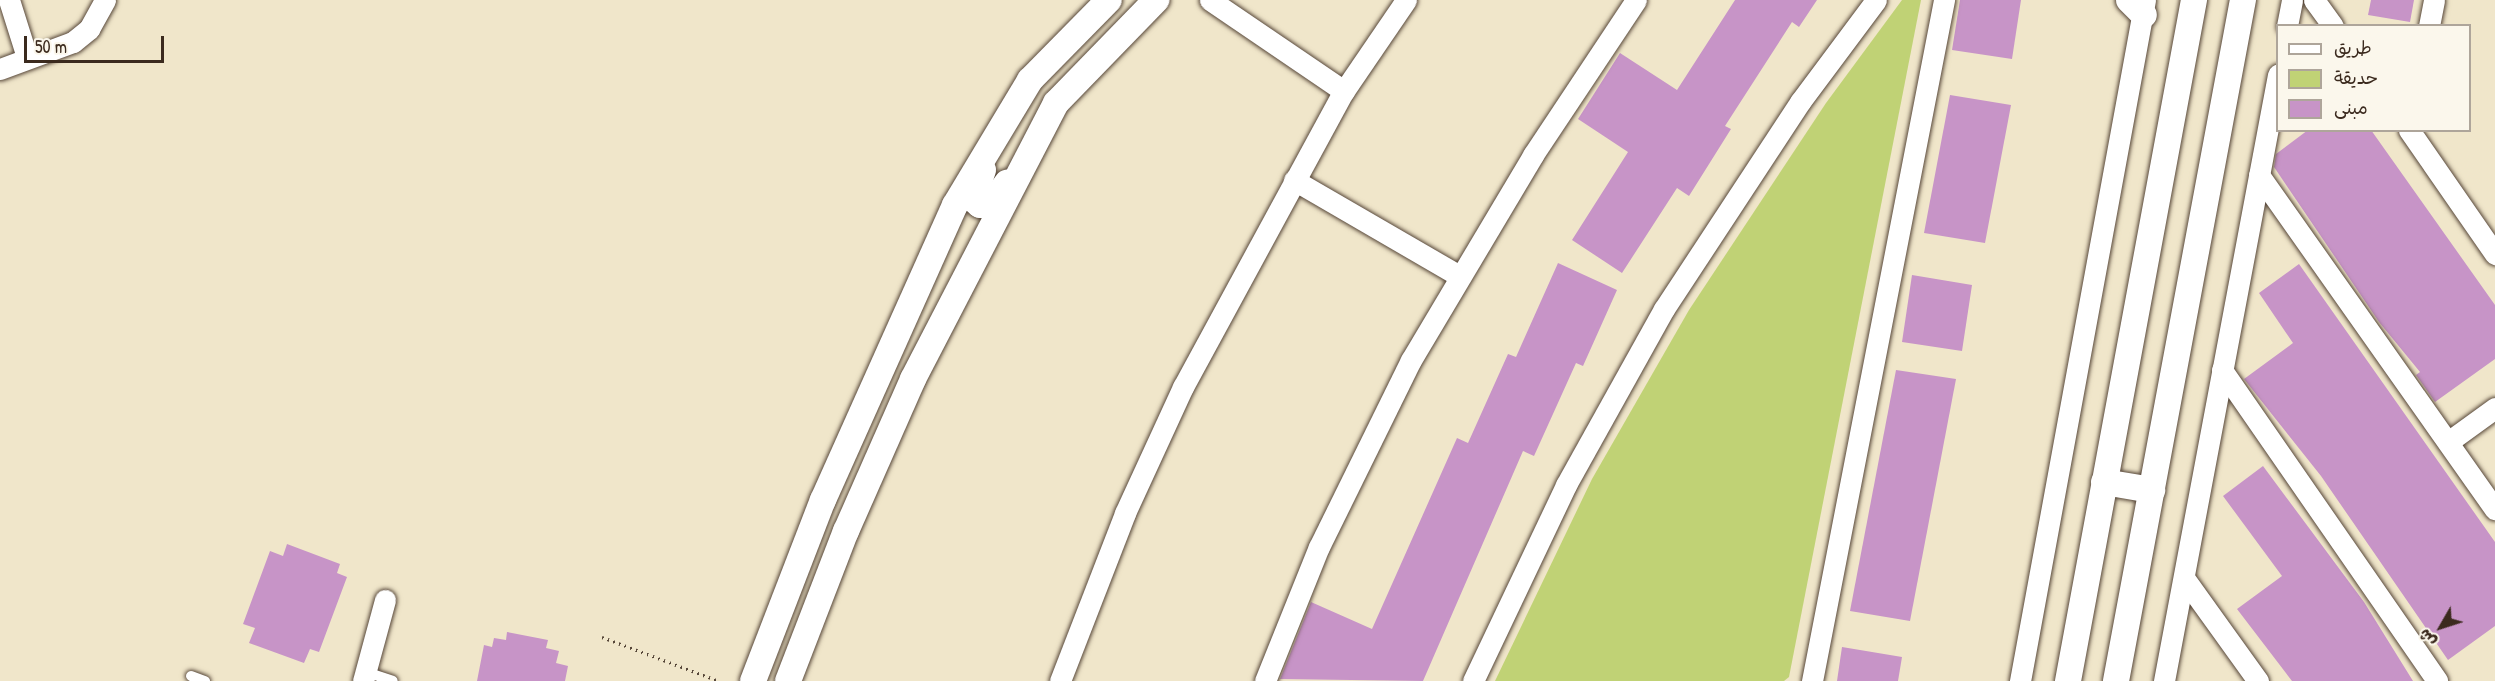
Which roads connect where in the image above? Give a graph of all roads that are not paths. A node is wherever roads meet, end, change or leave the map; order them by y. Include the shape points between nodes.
1 (9, 0) edge
2 (105, 0) edge
3 (1109, 0) edge
4 (1156, 0) edge
5 (1210, 0) edge
6 (1406, 0) edge
7 (1636, 0) edge
8 (1876, 0) edge
9 (1944, 0) edge
10 (2183, 0) edge
11 (2194, 0) edge
12 (2243, 0) edge
13 (2292, 0) edge
14 (2314, 0) edge
15 (2434, 0) edge
16 (2139, 5) edge
17 (8, 16) edge
18 (2287, 24) edge
19 (2332, 24) edge
20 (2429, 24) edge
21 (2189, 28) junction
22 (27, 57) junction
23 (0, 69) edge
24 (2276, 81) edge
25 (1344, 91) junction
26 (998, 131) junction
27 (2410, 132) edge
28 (1034, 147) junction
29 (2259, 175) junction
30 (1294, 180) junction
31 (2495, 254) edge
32 (932, 260) junction
33 (1458, 275) junction
34 (963, 281) junction
35 (2222, 370) junction
36 (2495, 408) edge
37 (2448, 442) junction
38 (2104, 482) junction
39 (2152, 490) junction
40 (2495, 509) edge
41 (2184, 578) junction
42 (386, 600) dead end
43 (191, 676) dead end
44 (364, 676) edge
45 (205, 681) edge
46 (393, 681) edge
47 (753, 681) edge
48 (788, 681) edge
49 (1060, 681) edge
50 (1265, 681) edge
51 (1473, 681) edge
52 (1812, 681) edge
53 (2020, 681) edge
54 (2068, 681) edge
55 (2116, 681) edge
56 (2164, 681) edge
57 (2258, 681) edge
58 (2437, 681) edge

1 - 17 street
2 - 22 street via 89,29 73,42
3 - 26 street via 1030,80
4 - 28 street via 1076,77 1056,103
5 - 25 street
6 - 25 street
7 - 33 street
8 - 51 street via 1800,102 1664,309 1566,485
9 - 52 street
10 - 21 street
11 - 21 street
12 - 39 street
13 - 18 street
14 - 19 street
15 - 20 street
16 - 53 street
17 - 22 street
21 - 38 street
22 - 23 street
24 - 29 street
25 - 30 street
26 - 28 street via 974,194 980,205 993,202
26 - 32 street via 955,205
27 - 31 street
28 - 34 street
29 - 35 street
29 - 37 street
30 - 33 street
30 - 49 street via 1183,387 1125,513
32 - 34 street via 959,226 968,226 974,234
32 - 47 street via 819,509
33 - 50 street via 1362,454
34 - 48 street via 850,520
35 - 41 street
35 - 58 street
36 - 37 street
37 - 40 street
38 - 39 street
38 - 54 street
39 - 55 street
41 - 56 street
41 - 57 street
42 - 44 street
43 - 45 lane
44 - 46 lane

